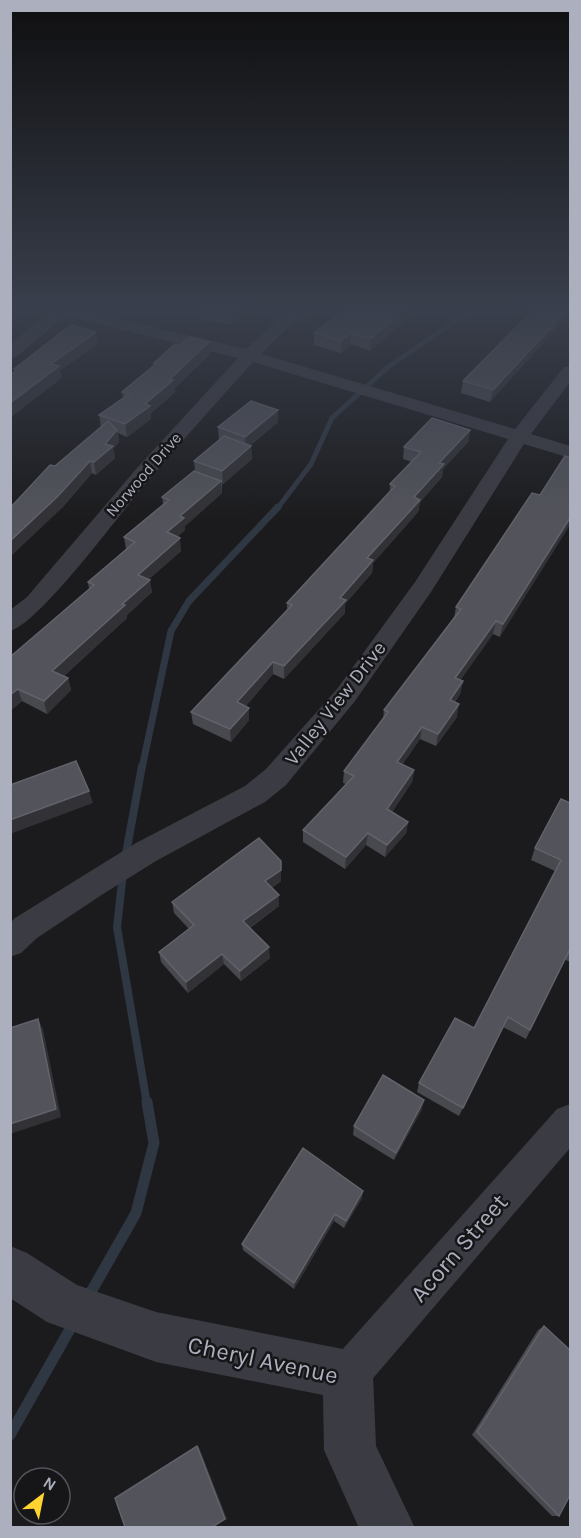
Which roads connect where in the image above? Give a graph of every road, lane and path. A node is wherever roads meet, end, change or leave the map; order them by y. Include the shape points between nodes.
1 (227, 380) edge
2 (329, 380) edge
3 (563, 380) edge
4 (519, 437) junction
5 (570, 452) edge
6 (10, 623) edge
7 (10, 943) edge
8 (570, 1122) edge
9 (10, 1270) edge
10 (348, 1374) junction
11 (388, 1527) edge

1 - 6 street, Norwood Drive via 35,602
2 - 4 street
3 - 4 street, Valley View Drive
4 - 5 street
4 - 7 street, Valley View Drive via 423,587 358,677 276,777 255,794 92,885 26,928
8 - 10 street, Acorn Street
9 - 10 street, Cheryl Avenue via 101,1317 167,1339
10 - 11 street, Cheryl Avenue via 351,1450

